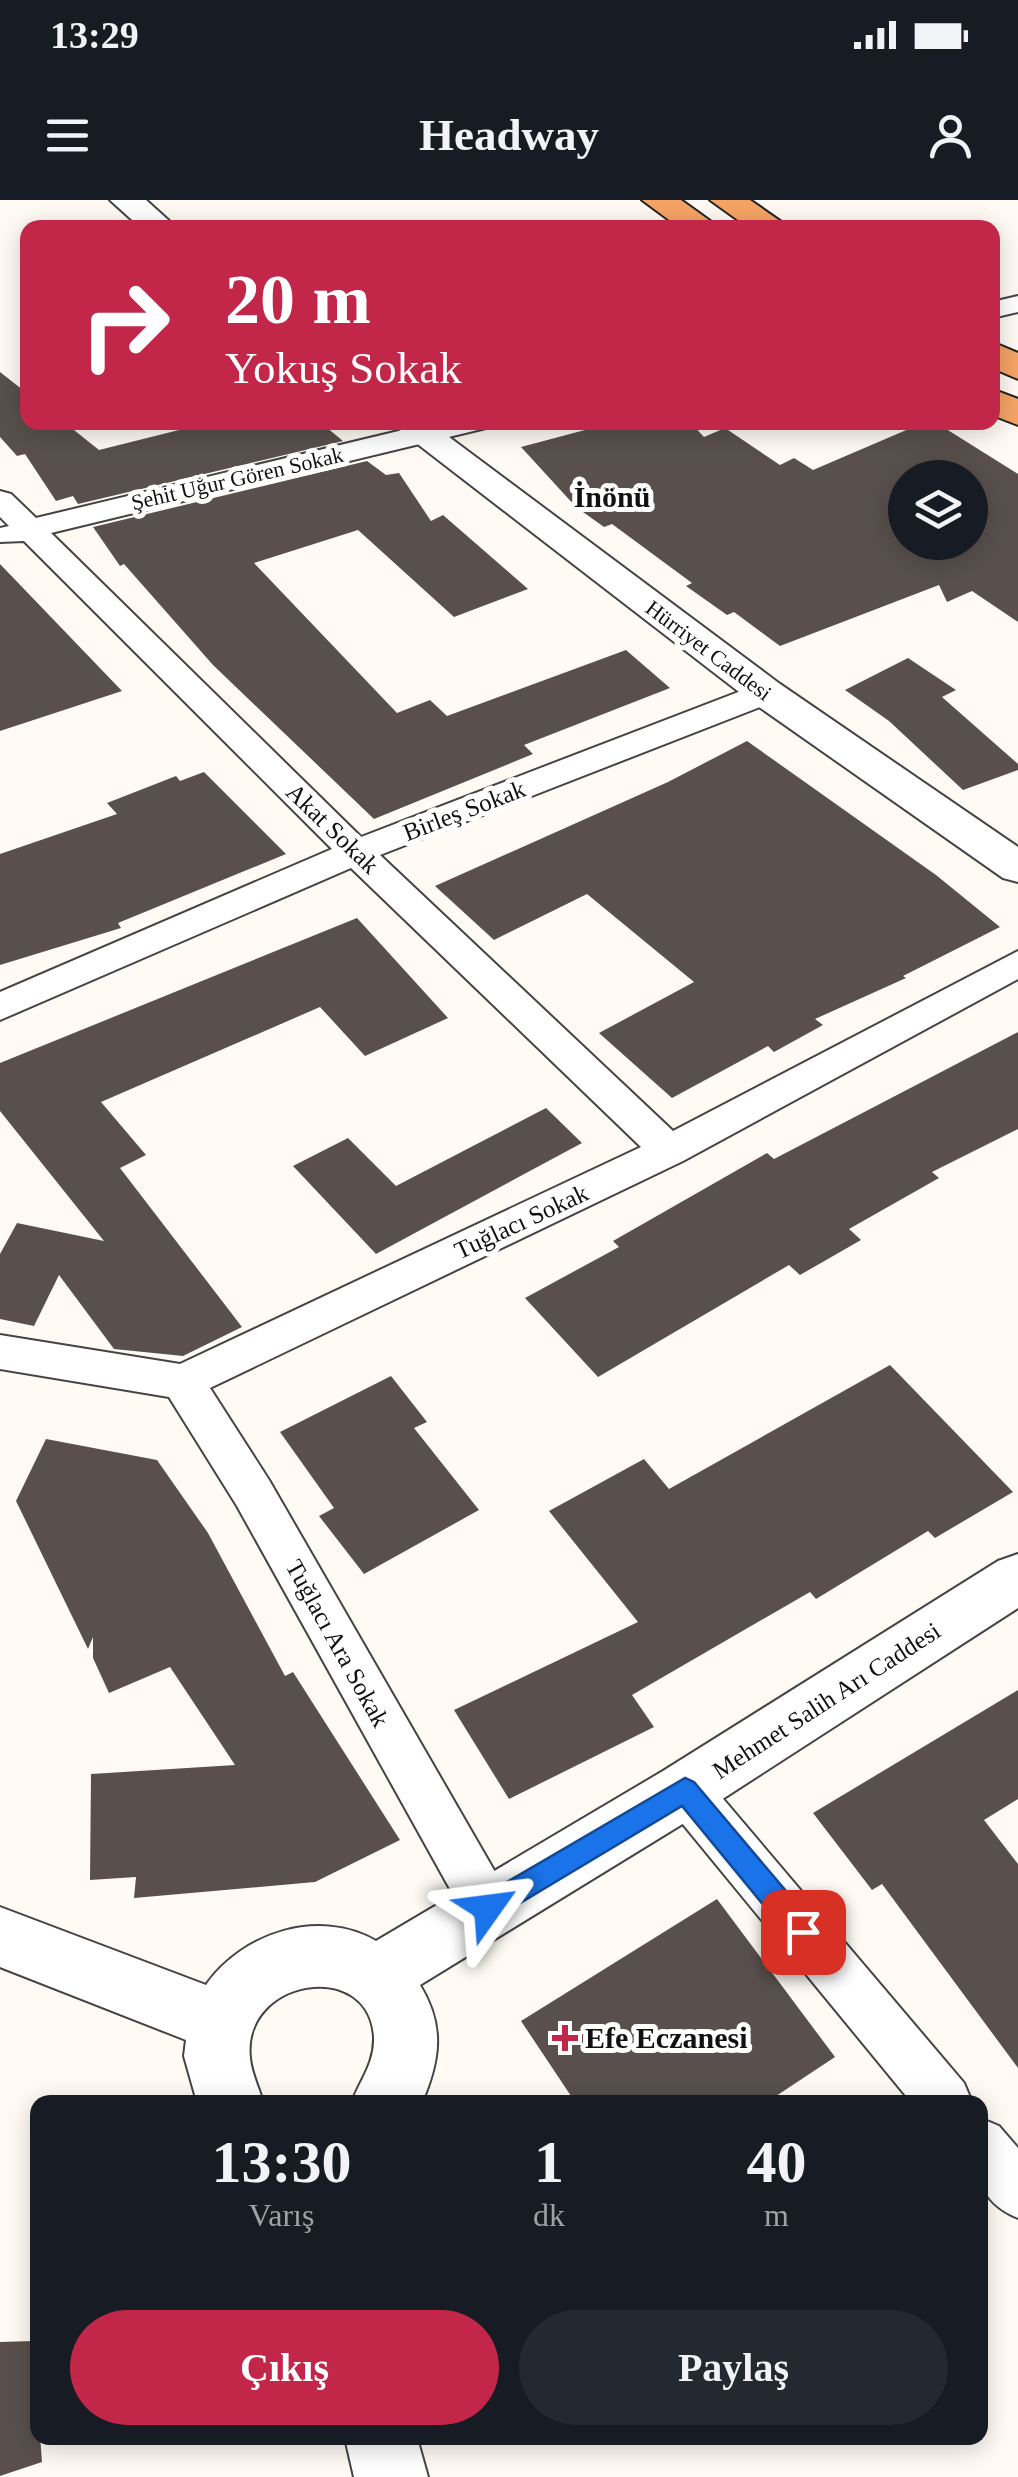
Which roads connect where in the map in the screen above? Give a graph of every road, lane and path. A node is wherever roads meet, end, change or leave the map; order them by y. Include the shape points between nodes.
1 (126, 200) edge
2 (658, 200) edge
3 (726, 200) edge
4 (151, 220) edge
5 (691, 220) edge
6 (760, 220) edge
7 (410, 430) edge
8 (415, 430) edge
9 (0, 500) edge
10 (14, 534) edge
11 (766, 693) junction
12 (356, 852) junction
13 (1018, 868) edge
14 (1018, 963) edge
15 (0, 1007) edge
16 (669, 1151) junction
17 (0, 1352) edge
18 (183, 1382) junction
19 (1018, 1578) edge
20 (685, 1790) junction
21 (488, 1908) junction
22 (0, 1937) edge
23 (377, 1976) junction
24 (220, 2022) junction
25 (226, 2095) edge
26 (391, 2095) edge
27 (939, 2095) edge
28 (988, 2154) edge
29 (1018, 2190) edge
30 (383, 2445) edge
31 (390, 2477) edge

1 - 4 street
2 - 5 highway
3 - 6 highway
7 - 10 street, Şehit Uğur Gören Sokak
8 - 11 street, Hürriyet Caddesi
9 - 10 street, Akat Sokak
10 - 12 street, Akat Sokak
11 - 12 street, Birleş Sokak
11 - 13 street, Hürriyet Caddesi
12 - 15 street, Birleş Sokak
12 - 16 street, Akat Sokak
14 - 16 street, Tuğlacı Sokak
16 - 18 street, Tuğlacı Sokak
17 - 18 street
18 - 21 street, Tuğlacı Ara Sokak via 254,1493
19 - 20 street, Mehmet Salih Arı Caddesi
20 - 21 street, Mehmet Salih Arı Caddesi
20 - 27 street
21 - 23 street, Mehmet Salih Arı Caddesi
22 - 24 street
23 - 24 street via 350,1960 288,1958 234,1994
23 - 26 street via 396,2000 406,2030 406,2061
24 - 25 street via 214,2051
28 - 29 street
30 - 31 street

